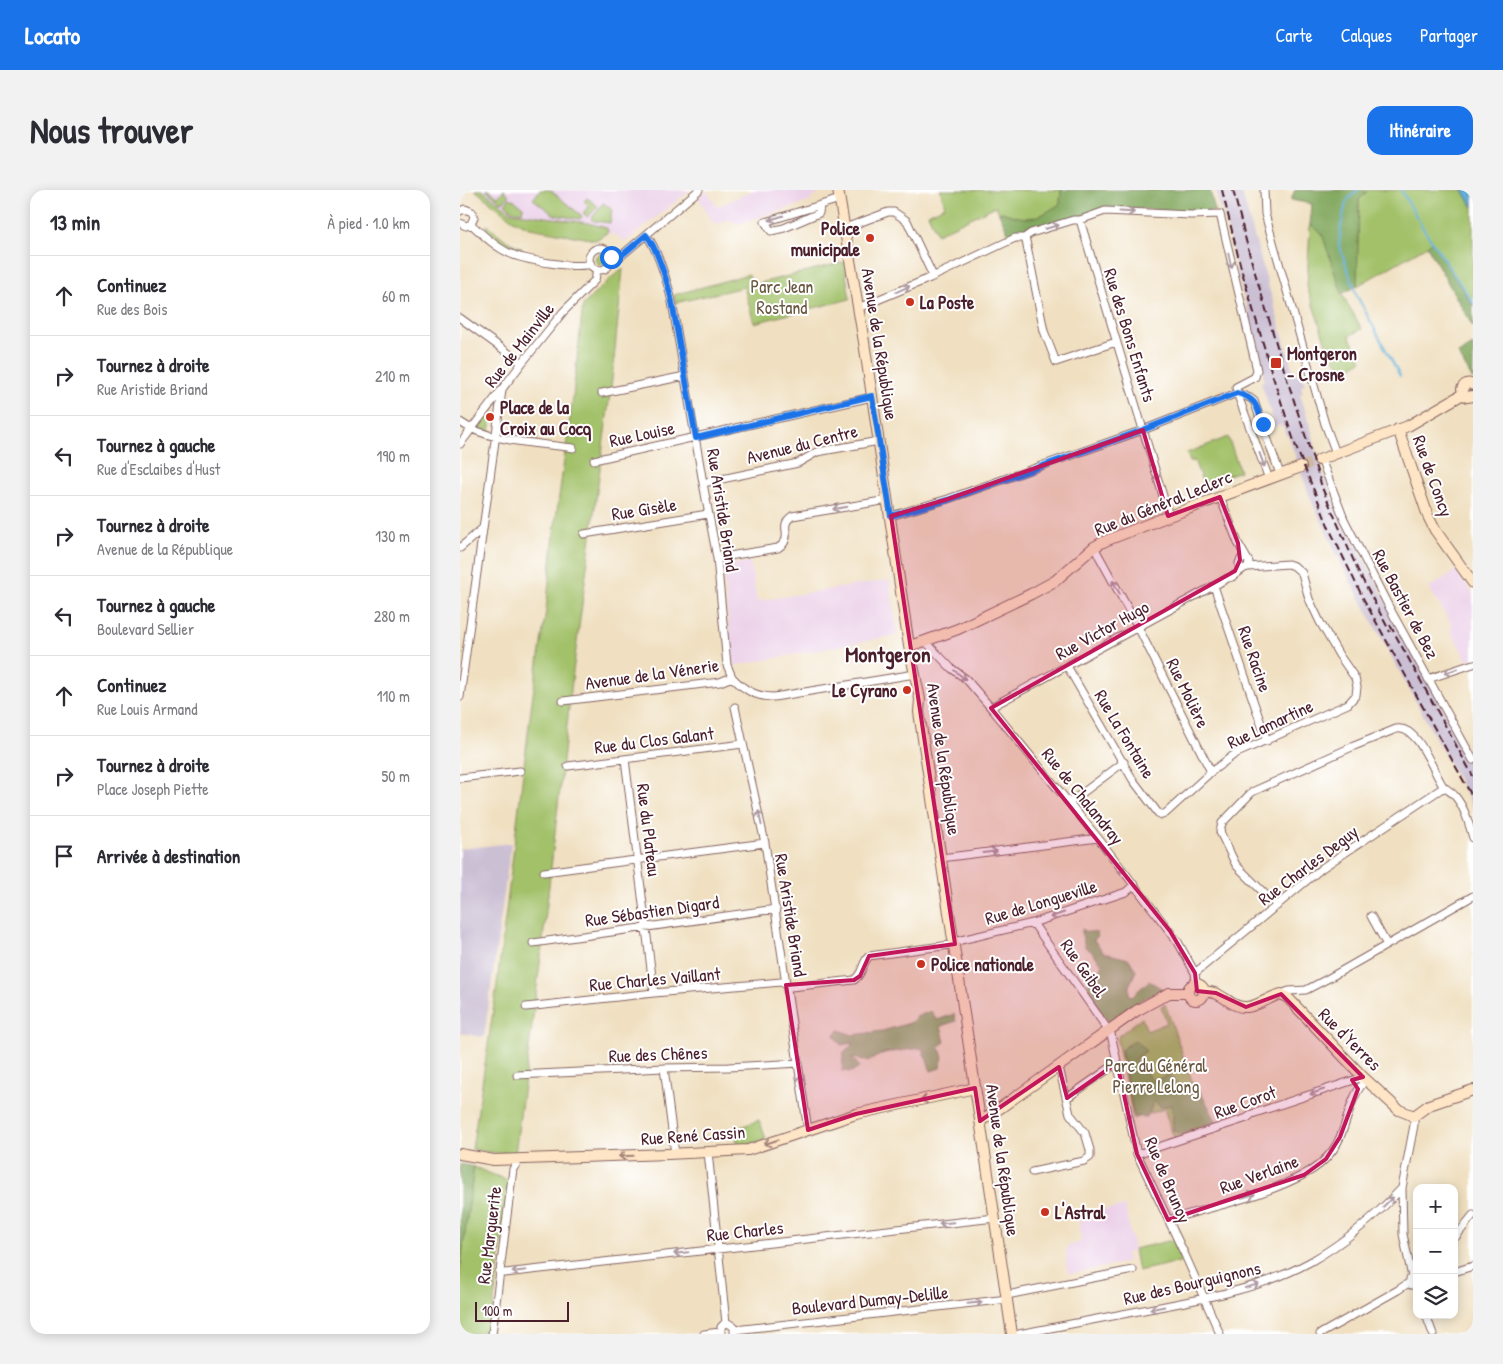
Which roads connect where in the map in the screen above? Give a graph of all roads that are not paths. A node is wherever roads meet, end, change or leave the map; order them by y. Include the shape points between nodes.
1 (699, 190) edge
2 (1264, 190) edge
3 (839, 195) edge
4 (820, 205) junction
5 (460, 211) edge
6 (1080, 220) junction
7 (460, 224) edge
8 (471, 224) junction
9 (844, 228) junction
10 (646, 235) junction
11 (1024, 238) junction
12 (614, 257) junction
13 (590, 264) junction
14 (597, 270) junction
15 (933, 276) junction
16 (858, 308) junction
17 (460, 318) edge
18 (1116, 342) junction
19 (522, 363) junction
20 (685, 376) junction
21 (1473, 385) edge
22 (502, 390) junction
23 (602, 393) dead end
24 (1237, 393) junction
25 (1468, 395) edge
26 (872, 396) junction
27 (1250, 398) junction
28 (1242, 406) junction
29 (460, 422) edge
30 (471, 429) junction
31 (1398, 429) junction
32 (1143, 430) junction
33 (495, 437) junction
34 (696, 438) junction
35 (879, 441) junction
36 (460, 444) edge
37 (573, 448) dead end
38 (1336, 453) junction
39 (1320, 459) joint
40 (594, 460) dead end
41 (1301, 467) tunnel mouth
42 (1280, 474) junction
43 (1269, 479) junction
44 (703, 483) junction
45 (1220, 497) junction
46 (888, 500) junction
47 (708, 514) junction
48 (891, 516) junction
49 (1168, 516) junction
50 (483, 528) junction
51 (584, 534) dead end
52 (1094, 547) junction
53 (460, 548) edge
54 (717, 558) junction
55 (1244, 563) junction
56 (1473, 583) edge
57 (1214, 586) junction
58 (1138, 627) junction
59 (467, 639) junction
60 (925, 641) junction
61 (460, 645) edge
62 (909, 646) junction
63 (1473, 664) edge
64 (1067, 666) junction
65 (915, 674) junction
66 (732, 677) junction
67 (1428, 679) junction
68 (460, 696) edge
69 (563, 701) dead end
70 (735, 707) dead end
71 (992, 709) junction
72 (1267, 741) junction
73 (743, 744) junction
74 (625, 759) junction
75 (1473, 760) edge
76 (1124, 762) junction
77 (568, 766) dead end
78 (520, 771) dead end
79 (1211, 772) junction
80 (460, 778) edge
81 (1444, 787) junction
82 (1070, 802) junction
83 (1162, 814) joint
84 (1098, 838) junction
85 (1473, 838) edge
86 (765, 843) junction
87 (941, 858) junction
88 (638, 859) junction
89 (544, 872) dead end
90 (1134, 886) junction
91 (1473, 896) edge
92 (1277, 906) junction
93 (776, 909) junction
94 (1372, 916) dead end
95 (1033, 923) junction
96 (646, 928) junction
97 (533, 943) dead end
98 (954, 943) junction
99 (1387, 945) junction
100 (1195, 973) junction
101 (786, 985) junction
102 (1200, 988) junction
103 (654, 994) junction
104 (1281, 994) junction
105 (526, 1007) dead end
106 (1109, 1031) junction
107 (799, 1063) junction
108 (1116, 1063) junction
109 (1059, 1067) junction
110 (664, 1068) junction
111 (517, 1076) dead end
112 (1363, 1077) junction
113 (1350, 1081) junction
114 (975, 1088) junction
115 (1358, 1089) junction
116 (1473, 1090) edge
117 (1067, 1098) junction
118 (1414, 1116) junction
119 (980, 1121) junction
120 (808, 1130) junction
121 (708, 1152) junction
122 (460, 1154) edge
123 (675, 1154) junction
124 (1137, 1154) junction
125 (520, 1159) junction
126 (494, 1160) junction
127 (513, 1169) junction
128 (1032, 1172) dead end
129 (1402, 1188) junction
130 (1473, 1214) edge
131 (995, 1218) junction
132 (1168, 1220) junction
133 (1458, 1233) edge
134 (718, 1249) junction
135 (1473, 1266) edge
136 (1133, 1270) dead end
137 (1458, 1271) edge
138 (500, 1272) junction
139 (1413, 1274) edge
140 (1413, 1283) edge
141 (1007, 1297) junction
142 (1204, 1299) junction
143 (1427, 1319) edge
144 (726, 1323) junction
145 (734, 1332) edge
146 (720, 1333) edge
147 (492, 1334) edge
148 (704, 1334) edge
149 (1012, 1334) edge
150 (1020, 1334) edge
151 (1220, 1334) edge
152 (1320, 1334) edge
153 (1432, 1334) edge

1 - 10 street
2 - 38 street via 1265,214 1322,415
3 - 4 street
3 - 9 main road, Avenue de la République
4 -> 4 street via 783,216 765,222 771,231 784,228 819,213
5 - 8 street via 472,212
11 -> 6 street via 1031,233
6 - 18 street, Rue des Bons Enfants
6 -> 24 street via 1105,211 1220,214 1256,370 1256,377 1236,387
7 - 8 street
8 - 13 street via 508,253 575,266
9 - 15 street via 888,212 899,214 907,221
9 - 16 main road, Avenue de la République
10 - 12 street via 621,256
10 - 20 street, Rue Aristide Briand via 652,242 669,288
11 - 15 street via 1015,238
11 - 18 street via 1044,331 1056,362
12 - 13 street via 605,250 596,249 590,255
12 - 14 street via 608,267
13 - 14 street
14 - 19 street, Rue de Mainville via 595,280 563,312
16 -> 15 street
16 - 26 main road, Avenue de la République
17 - 19 street
18 - 32 street, Rue des Bons Enfants
19 - 22 street, Rue de Mainville
20 - 23 street
20 - 34 street, Rue Aristide Briand
21 - 25 main road via 1465,385 1462,389
22 - 30 street, Rue de Mainville
22 - 33 street
24 - 27 street
24 - 28 street
24 - 32 street
25 - 31 main road
26 - 34 street, Rue Louise
26 - 35 main road, Avenue de la République
27 - 28 street
27 - 42 street via 1256,406
28 -> 43 street
29 - 30 street
30 - 33 street
30 - 36 street, Rue de Mainville
31 - 38 main road
31 - 56 main road, Rue de Concy via 1428,516
32 - 48 street via 948,500
32 -> 49 street, Rue des Bons Enfants
33 - 37 street
33 - 50 street
34 - 40 street, Rue Louise
34 - 44 street, Rue Aristide Briand
35 - 44 street, Avenue du Centre via 817,452 798,463
35 - 46 main road, Avenue de la République
38 - 39 main road
39 - 67 street, Rue Bastier de Bez via 1344,519
41 - 42 main road, Rue du Général Leclerc
42 - 43 main road, Rue du Général Leclerc
43 - 45 main road, Rue du Général Leclerc
44 - 47 street, Rue Aristide Briand
45 - 49 main road, Rue du Général Leclerc
45 - 55 street
46 - 48 main road, Avenue de la République
46 -> 54 street via 792,516 786,520 784,528 787,534 778,548
47 - 51 street, Rue Gisèle
47 - 54 street, Rue Aristide Briand
48 - 62 main road, Avenue de la République
49 - 52 main road, Rue du Général Leclerc
50 - 53 street
50 - 59 street
58 -> 52 street, Rue Molière
52 - 60 main road, Rue du Général Leclerc via 1055,581
54 - 66 street, Rue Aristide Briand via 727,666
55 - 57 street, Rue Victor Hugo via 1232,577
55 - 72 street, Rue Lamartine via 1263,567 1294,566 1302,573 1320,622 1355,678 1357,687 1356,695 1348,704
57 - 58 street, Rue Victor Hugo
57 - 72 street, Rue Racine
58 - 64 street, Rue Victor Hugo
58 - 79 street, Rue Molière
59 - 61 street
59 - 68 street
60 - 62 main road, Rue du Général Leclerc
60 -> 71 street, Rue de Chalandray via 966,679
62 - 65 main road, Avenue de la République
63 -> 67 street
64 - 71 street, Rue Victor Hugo
64 - 76 street, Rue La Fontaine
65 - 66 street, Avenue de la Vénerie via 766,697 753,694
65 - 87 main road, Avenue de la République
66 - 69 street, Avenue de la Vénerie via 720,682
67 - 75 street, Rue Bastier de Bez
70 - 73 street, Rue Aristide Briand
71 - 82 street, Rue de Chalandray
72 - 79 street, Rue Lamartine via 1236,754
73 - 74 street, Rue du Clos Galant
86 -> 73 street, Rue Aristide Briand
74 - 77 street, Rue du Clos Galant
74 - 88 street, Rue du Plateau
76 - 82 street
76 - 83 street, Rue La Fontaine via 1133,780
78 - 80 street
79 - 83 street, Rue Lamartine
81 - 85 street via 1455,795 1468,818
81 - 92 street, Rue Charles Deguy via 1322,868
81 - 92 street via 1417,740 1402,728 1252,792 1222,823 1220,832 1240,870
82 - 84 street, Rue de Chalandray
87 -> 84 street
84 -> 90 street, Rue de Chalandray
86 - 88 street
86 - 93 street, Rue Aristide Briand
87 - 98 main road, Avenue de la République
88 - 89 street
88 - 96 street, Rue du Plateau
90 -> 95 street, Rue de Longueville via 1126,892
90 - 100 street, Rue de Chalandray via 1178,942
91 - 99 street
92 - 100 street, Rue Charles Deguy
93 - 96 street, Rue Sébastien Digard
93 - 101 street, Rue Aristide Briand
94 - 99 street
95 - 98 street, Rue de Longueville
95 - 106 street, Rue Geibel
96 - 97 street, Rue Sébastien Digard
96 - 103 street, Rue du Plateau
98 - 101 street, Rue de Longueville via 869,956 860,976 854,980
98 - 114 main road, Avenue de la République
99 - 104 street via 1306,990
100 - 102 street, Rue de Chalandray
101 - 103 street, Rue Charles Vaillant via 781,982
101 - 107 street, Rue Aristide Briand
102 - 104 main road via 1216,993 1238,1007 1254,1006
102 - 106 main road via 1201,998 1192,998 1188,993 1165,995
103 - 105 street, Rue Charles Vaillant
104 - 112 main road, Rue d'Yerres
106 - 108 street, Rue de Brunoy
106 - 109 main road
107 - 110 street, Rue des Chênes
120 -> 107 street, Rue Aristide Briand
108 - 117 street
108 -> 124 street, Rue de Brunoy
109 - 117 street
109 - 119 main road
110 - 111 street, Rue des Chênes
110 - 123 street
112 - 113 street, Rue Corot
112 - 115 street, Rue Verlaine
112 - 118 main road, Rue d'Yerres via 1399,1110
113 - 115 street
113 -> 124 street, Rue Corot
114 - 119 main road, Avenue de la République
114 -> 120 main road, Rue René Cassin via 856,1114
132 -> 115 street, Rue Verlaine via 1262,1192 1316,1168 1340,1137
116 - 118 main road via 1429,1105
117 - 128 street via 1070,1114 1085,1132 1090,1157
118 - 129 street
119 - 131 main road, Avenue de la République
120 -> 121 main road, Rue René Cassin via 748,1150
121 - 123 main road, Rue René Cassin
121 - 134 street
122 - 126 main road, Rue René Cassin
123 -> 125 main road, Rue René Cassin
124 - 132 street, Rue de Brunoy
125 - 126 main road, Rue René Cassin
125 - 127 street, Rue Marguerite
126 - 127 street, Rue Marguerite
127 - 138 street, Rue Marguerite
129 - 139 street via 1404,1234
142 -> 129 street, Rue des Bourguignons via 1268,1281 1310,1262 1360,1228
130 - 133 street
131 -> 134 street, Rue Charles
131 - 141 main road, Avenue de la République
132 - 142 street, Rue de Brunoy
134 -> 138 street, Rue Charles
134 - 144 street
135 - 137 street
136 - 141 street, Boulevard Dumay-Delille
138 - 147 street, Rue Marguerite
140 - 152 street
145 -> 141 street, Boulevard Dumay-Delille
141 - 149 main road, Avenue de la République
142 -> 150 street, Rue des Bourguignons
142 - 151 street, Rue de Brunoy
143 - 153 street
144 - 145 street via 733,1325
144 - 146 street
146 - 148 street

